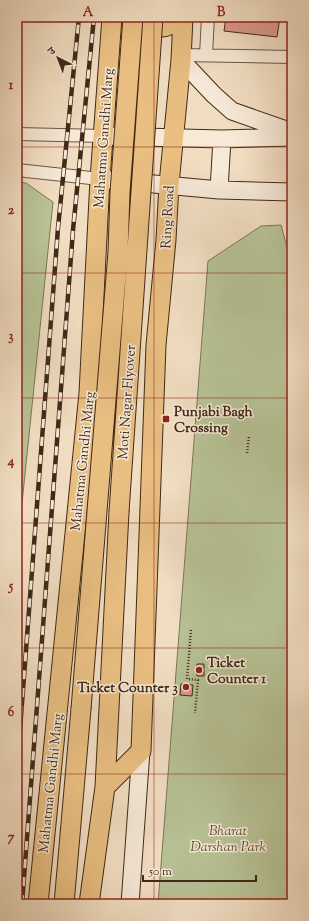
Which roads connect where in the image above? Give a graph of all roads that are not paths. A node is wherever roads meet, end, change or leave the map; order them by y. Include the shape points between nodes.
1 (112, 17) edge
2 (132, 17) edge
3 (153, 17) edge
4 (180, 17) edge
5 (184, 17) edge
6 (208, 17) edge
7 (206, 56) junction
8 (292, 57) edge
9 (181, 58) junction
10 (292, 132) edge
11 (17, 134) edge
12 (103, 136) junction
13 (292, 137) edge
14 (172, 138) junction
15 (222, 138) junction
16 (17, 170) edge
17 (100, 179) junction
18 (169, 184) junction
19 (219, 190) junction
20 (292, 192) edge
21 (156, 345) junction
22 (90, 368) junction
23 (140, 751) junction
24 (105, 787) junction
25 (38, 904) edge
26 (64, 904) edge
27 (88, 904) edge
28 (130, 904) edge

1 - 12 main road, Mahatma Gandhi Marg
2 - 4 main road via 146,26 158,28 171,25
2 - 26 main road, Mahatma Gandhi Marg, bridge via 118,252
3 - 24 main road, Moti Nagar Flyover, bridge via 119,512
5 - 9 main road, Ring Road
6 - 7 street
7 - 8 street
7 - 9 street
9 - 10 main road via 232,111
9 - 14 main road, Ring Road
11 - 12 street
12 - 14 main road
12 - 17 main road, Mahatma Gandhi Marg
13 - 15 main road
14 - 15 main road
14 - 18 main road, Ring Road
15 - 19 main road
16 - 17 street
17 - 18 main road
17 - 22 main road, Mahatma Gandhi Marg
18 - 19 main road
18 - 21 main road, Ring Road
19 - 20 main road
21 - 22 main road via 152,331 141,322 117,322 103,336
21 - 23 main road, Ring Road
22 - 25 main road, Mahatma Gandhi Marg
23 - 24 main road
23 - 28 main road
24 - 27 main road

